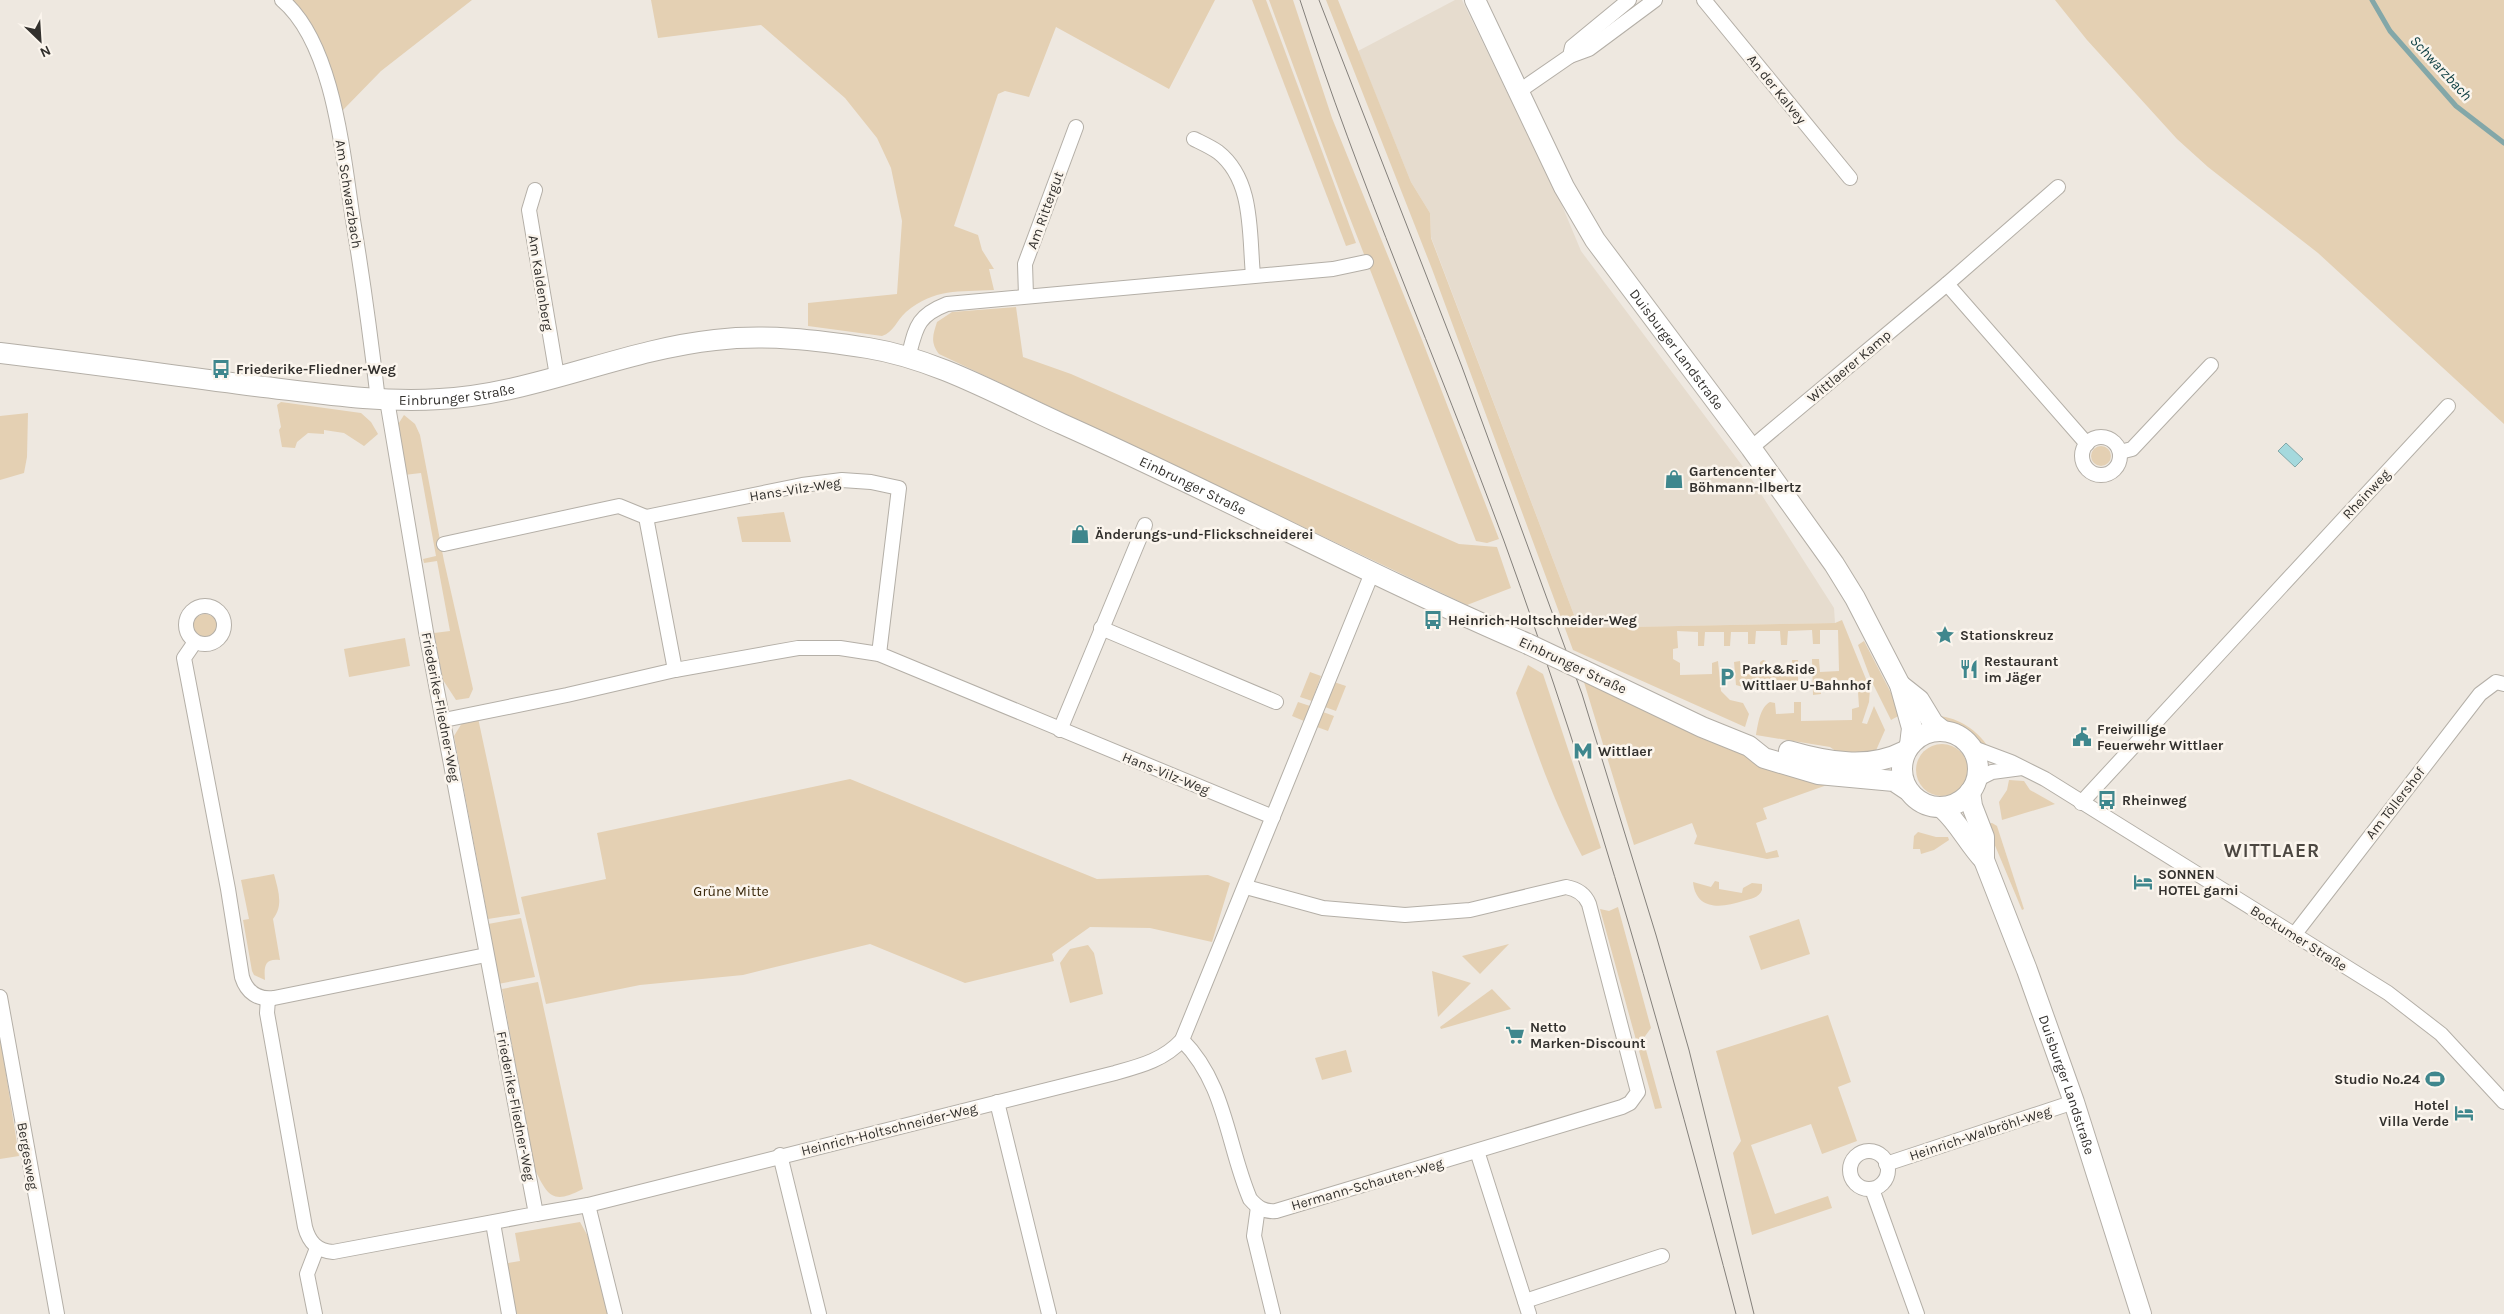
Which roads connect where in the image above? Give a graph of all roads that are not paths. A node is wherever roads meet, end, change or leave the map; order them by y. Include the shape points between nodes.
1 (282, 0) edge
2 (1475, 0) edge
3 (1629, 0) edge
4 (1654, 0) edge
5 (1704, 0) edge
6 (1570, 56) junction
7 (1518, 92) junction
8 (1076, 127) dead end
9 (1194, 139) dead end
10 (1850, 178) dead end
11 (2058, 187) dead end
12 (535, 190) dead end
13 (1366, 262) dead end
14 (1253, 275) junction
15 (1947, 284) junction
16 (1026, 296) junction
17 (0, 354) edge
18 (908, 358) junction
19 (2211, 365) dead end
20 (557, 376) junction
21 (382, 400) junction
22 (2448, 406) dead end
23 (2086, 444) junction
24 (1751, 448) junction
25 (2120, 452) junction
26 (646, 517) junction
27 (1145, 525) dead end
28 (444, 544) dead end
29 (1372, 573) junction
30 (1101, 628) junction
31 (195, 642) dead end
32 (880, 654) junction
33 (675, 670) junction
34 (2504, 684) edge
35 (1900, 685) junction
36 (1276, 702) dead end
37 (444, 720) junction
38 (1060, 730) junction
39 (1943, 731) junction
40 (1749, 746) junction
41 (1971, 747) junction
42 (1908, 748) junction
43 (2022, 768) junction
44 (1973, 786) junction
45 (1906, 788) junction
46 (2081, 803) junction
47 (1942, 808) junction
48 (1273, 817) junction
49 (1984, 860) junction
50 (1246, 887) junction
51 (2294, 935) junction
52 (486, 956) junction
53 (0, 997) edge
54 (268, 999) junction
55 (1182, 1040) junction
56 (997, 1102) junction
57 (2074, 1102) junction
58 (2504, 1102) edge
59 (1477, 1152) junction
60 (780, 1155) junction
61 (1886, 1164) junction
62 (1872, 1189) junction
63 (588, 1205) junction
64 (1258, 1207) junction
65 (536, 1214) junction
66 (493, 1223) junction
67 (318, 1248) junction
68 (1662, 1256) dead end
69 (1527, 1307) edge
70 (57, 1314) edge
71 (315, 1314) edge
72 (509, 1314) edge
73 (615, 1314) edge
74 (819, 1314) edge
75 (1049, 1314) edge
76 (1273, 1314) edge
77 (1917, 1314) edge
78 (2141, 1314) edge

1 - 21 street, Am Schwarzbach via 311,41 325,74 338,126
2 - 7 street, Duisburger Landstraße
3 - 6 street via 1572,47
4 - 6 street via 1589,50
5 - 10 street, An der Kalvey
6 - 7 street
7 - 24 street, Duisburger Landstraße via 1564,187 1595,240
8 - 16 street, Am Rittergut via 1025,264
9 - 14 street via 1218,152 1242,184
11 - 15 street, Wittlaerer Kamp
12 - 20 street, Am Kaldenberg via 529,210
13 - 14 street via 1333,269
14 - 16 street
15 - 23 street
15 - 24 street, Wittlaerer Kamp
16 - 18 street via 935,308 921,319
17 - 21 street, Einbrunger Straße
18 - 20 street, Einbrunger Straße via 872,349 807,340 749,338 674,347
18 - 29 street, Einbrunger Straße via 956,376 1129,454
19 - 25 street via 2132,449
20 - 21 street, Einbrunger Straße via 445,399
21 - 37 street, Friederike-Fliedner-Weg
22 - 46 street, Rheinweg
23 - 25 street via 2097,437 2109,438
23 - 25 street via 2083,462 2086,468 2097,474 2109,474 2114,470
24 - 35 street, Duisburger Landstraße via 1834,564
26 - 28 street via 619,506
26 - 32 street, Hans-Vilz-Weg via 802,485 842,480 899,488
26 - 33 street
27 - 30 street
29 - 40 street, Einbrunger Straße, bridge
29 - 48 street, Heinrich-Holtschneider-Weg
30 - 36 street
30 - 38 street
31 - 54 street via 184,658 242,977 250,992
32 - 33 street, Hans-Vilz-Weg via 840,648 798,648
32 - 38 street, Hans-Vilz-Weg
33 - 37 street, Hans-Vilz-Weg
34 - 51 street, Am Töllershof via 2496,682 2468,708
35 - 39 street, Duisburger Landstraße via 1919,700 1933,723
35 - 42 street, Duisburger Landstraße via 1912,728
37 - 52 street, Friederike-Fliedner-Weg
38 - 48 street, Hans-Vilz-Weg
39 - 41 street, Duisburger Landstraße via 1956,734
39 - 42 street via 1928,733
40 - 42 street, Einbrunger Straße via 1757,743 1812,758 1854,763 1879,760
40 - 45 street, Einbrunger Straße via 1764,758 1818,774 1894,781
41 - 43 street, Bockumer Straße
41 - 44 street, Duisburger Landstraße via 1978,766
42 - 45 street, Duisburger Landstraße via 1901,774
43 - 44 street via 1992,772
43 - 46 street, Bockumer Straße
44 - 47 street via 1959,802
44 - 49 street, Duisburger Landstraße via 1972,806 1984,837
45 - 47 street, Duisburger Landstraße via 1923,804
46 - 51 street, Bockumer Straße
47 - 49 street, Duisburger Landstraße via 1956,820 1969,845
48 - 50 street, Heinrich-Holtschneider-Weg
49 - 57 street, Duisburger Landstraße
50 - 55 street, Heinrich-Holtschneider-Weg
50 - 59 street, Hermann-Schauten-Weg via 1323,908 1406,915 1470,910 1566,887 1578,890 1586,898 1638,1084 1635,1099 1622,1107
51 - 58 street, Bockumer Straße via 2388,993 2441,1034
52 - 54 street
52 - 65 street, Friederike-Fliedner-Weg
53 - 70 street, Bergesweg
54 - 67 street via 267,1013 305,1227
55 - 56 street, Heinrich-Holtschneider-Weg via 1164,1056 1145,1065
55 - 64 street via 1207,1070 1228,1123 1247,1191
56 - 60 street, Heinrich-Holtschneider-Weg
56 - 75 street
57 - 61 street, Heinrich-Walbröhl-Weg
57 - 78 street, Duisburger Landstraße
59 - 64 street, Hermann-Schauten-Weg via 1276,1211
59 - 69 street
60 - 63 street, Heinrich-Holtschneider-Weg
60 - 74 street
61 - 62 street via 1886,1177
61 - 62 street via 1881,1156 1870,1152 1853,1159 1850,1171 1854,1183
62 - 77 street
63 - 65 street, Heinrich-Holtschneider-Weg
63 - 73 street
64 - 76 street via 1254,1236
65 - 66 street
66 - 67 street via 333,1252
66 - 72 street
67 - 71 street via 307,1274
68 - 69 street

